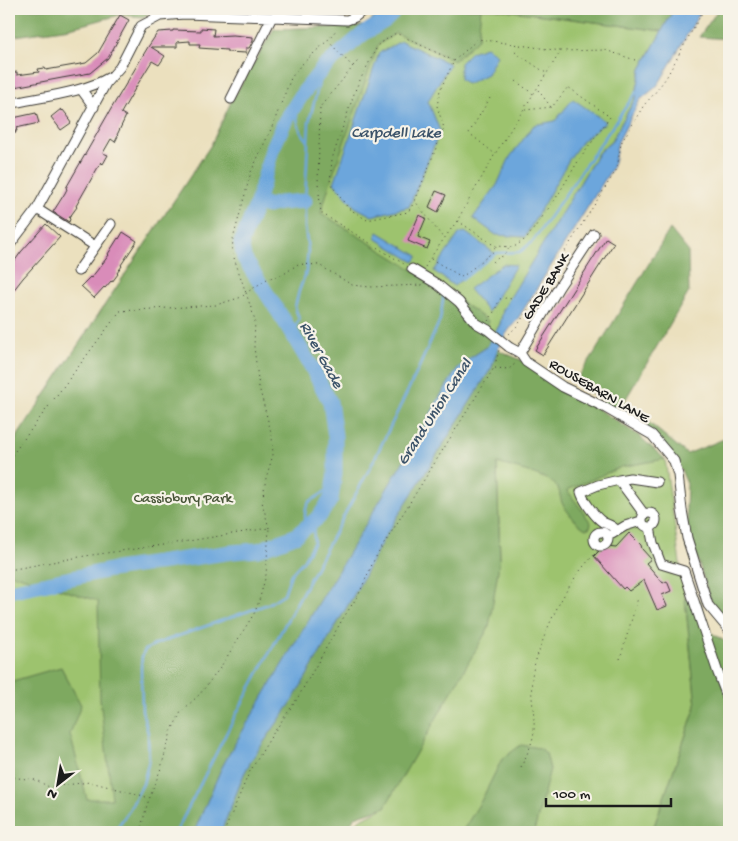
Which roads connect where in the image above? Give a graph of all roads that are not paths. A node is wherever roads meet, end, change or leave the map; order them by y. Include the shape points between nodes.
1 (364, 9) edge
2 (272, 16) junction
3 (112, 75) junction
4 (81, 89) junction
5 (231, 99) dead end
6 (9, 104) edge
7 (94, 107) junction
8 (37, 209) junction
9 (111, 224) dead end
10 (594, 234) dead end
11 (9, 246) edge
12 (96, 246) junction
13 (412, 269) road end
14 (78, 271) dead end
15 (521, 354) junction
16 (619, 480) junction
17 (657, 482) dead end
18 (643, 518) junction
19 (650, 527) junction
20 (617, 531) junction
21 (608, 537) dead end
22 (729, 630) edge
23 (729, 702) edge

1 - 2 street via 355,17 340,20
2 - 3 street via 160,16 141,26 120,67
2 - 5 street
3 - 4 street
3 - 7 street
4 - 6 street
4 - 7 street
7 - 8 street
8 - 11 street
8 - 12 street
9 - 12 street
10 - 15 street, GADE BANK
12 - 14 street
13 - 15 street, ROUSEBARN LANE, bridge via 450,294 476,323
15 - 22 street, ROUSEBARN LANE via 526,362 563,387 652,436 674,461 687,538 708,605
16 - 17 street via 630,478
16 - 18 street
16 - 20 street via 582,492 583,500 600,520
18 - 19 street via 643,525
18 - 19 street via 648,512 656,518
18 - 20 street
19 - 23 street via 661,564 684,571
20 - 21 street

